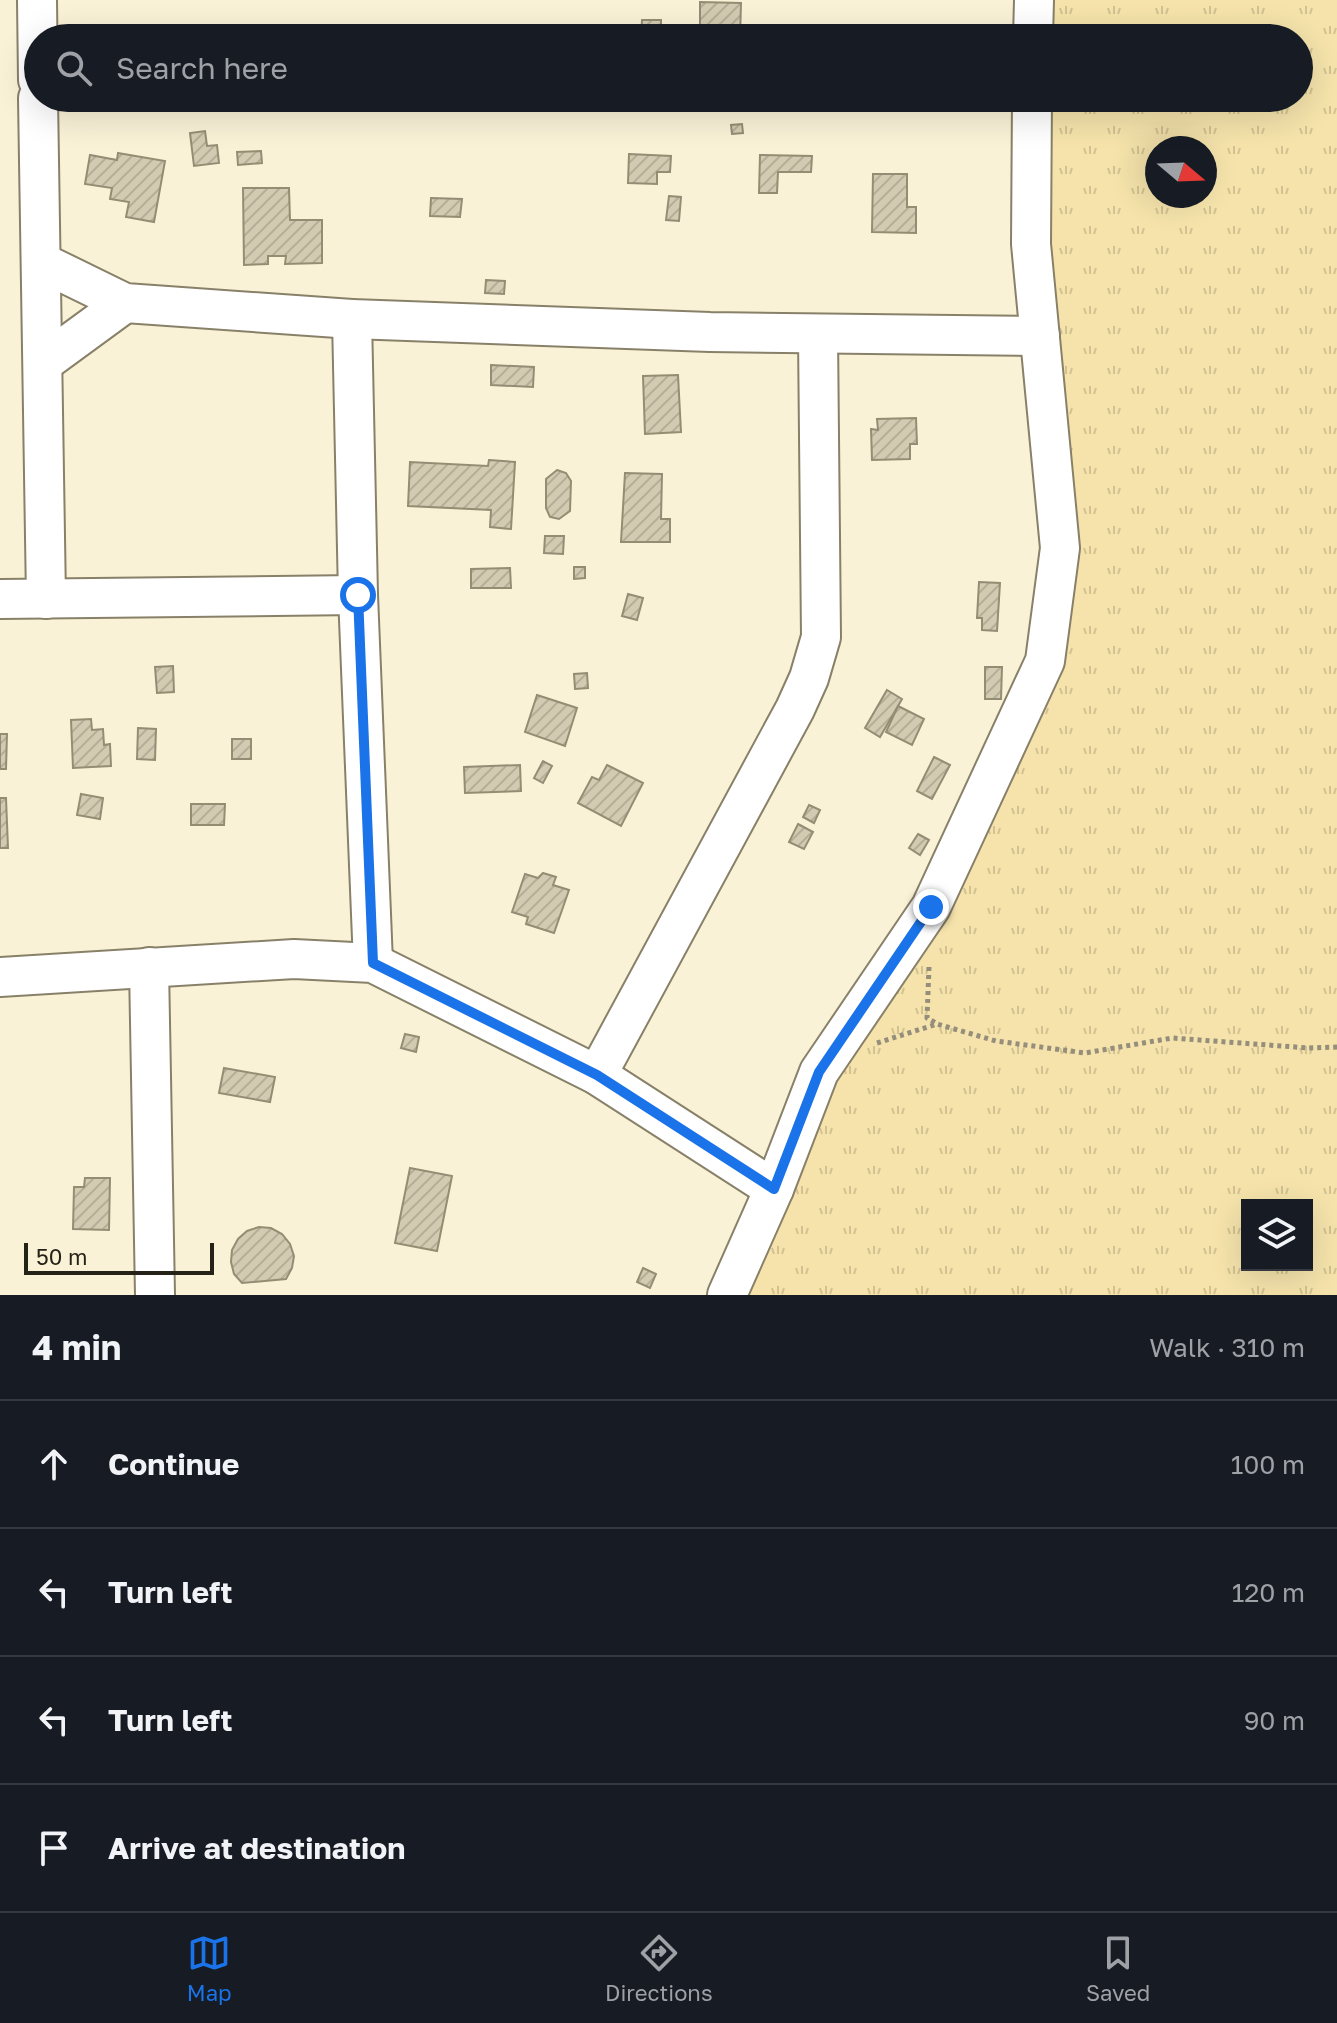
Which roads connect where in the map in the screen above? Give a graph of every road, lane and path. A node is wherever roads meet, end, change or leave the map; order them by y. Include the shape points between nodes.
1 (37, 0) edge
2 (1034, 0) edge
3 (37, 24) edge
4 (1033, 24) edge
5 (38, 112) edge
6 (1032, 112) edge
7 (41, 262) junction
8 (125, 303) junction
9 (352, 319) junction
10 (818, 335) junction
11 (1040, 336) junction
12 (43, 363) junction
13 (358, 595) junction
14 (0, 599) edge
15 (46, 599) junction
16 (373, 963) junction
17 (149, 967) junction
18 (0, 977) edge
19 (875, 1045) dead end
20 (1337, 1047) edge
21 (597, 1075) junction
22 (774, 1189) junction
23 (155, 1295) edge
24 (727, 1295) edge

1 - 3 street
2 - 4 street
5 - 7 street
6 - 11 street via 1031,244
7 - 8 street
7 - 12 street
8 - 9 street
8 - 12 street
9 - 10 street
9 - 13 street
10 - 11 street
10 - 21 street via 821,637 809,678
11 - 22 street via 1060,548 1045,661 931,907 819,1072
12 - 15 street
13 - 15 street
13 - 16 street
14 - 15 street
16 - 17 street via 294,959
16 - 21 street
17 - 18 street
17 - 23 street
19 - 20 path via 937,1024 996,1041 1085,1053 1172,1038
21 - 22 street
22 - 24 street

